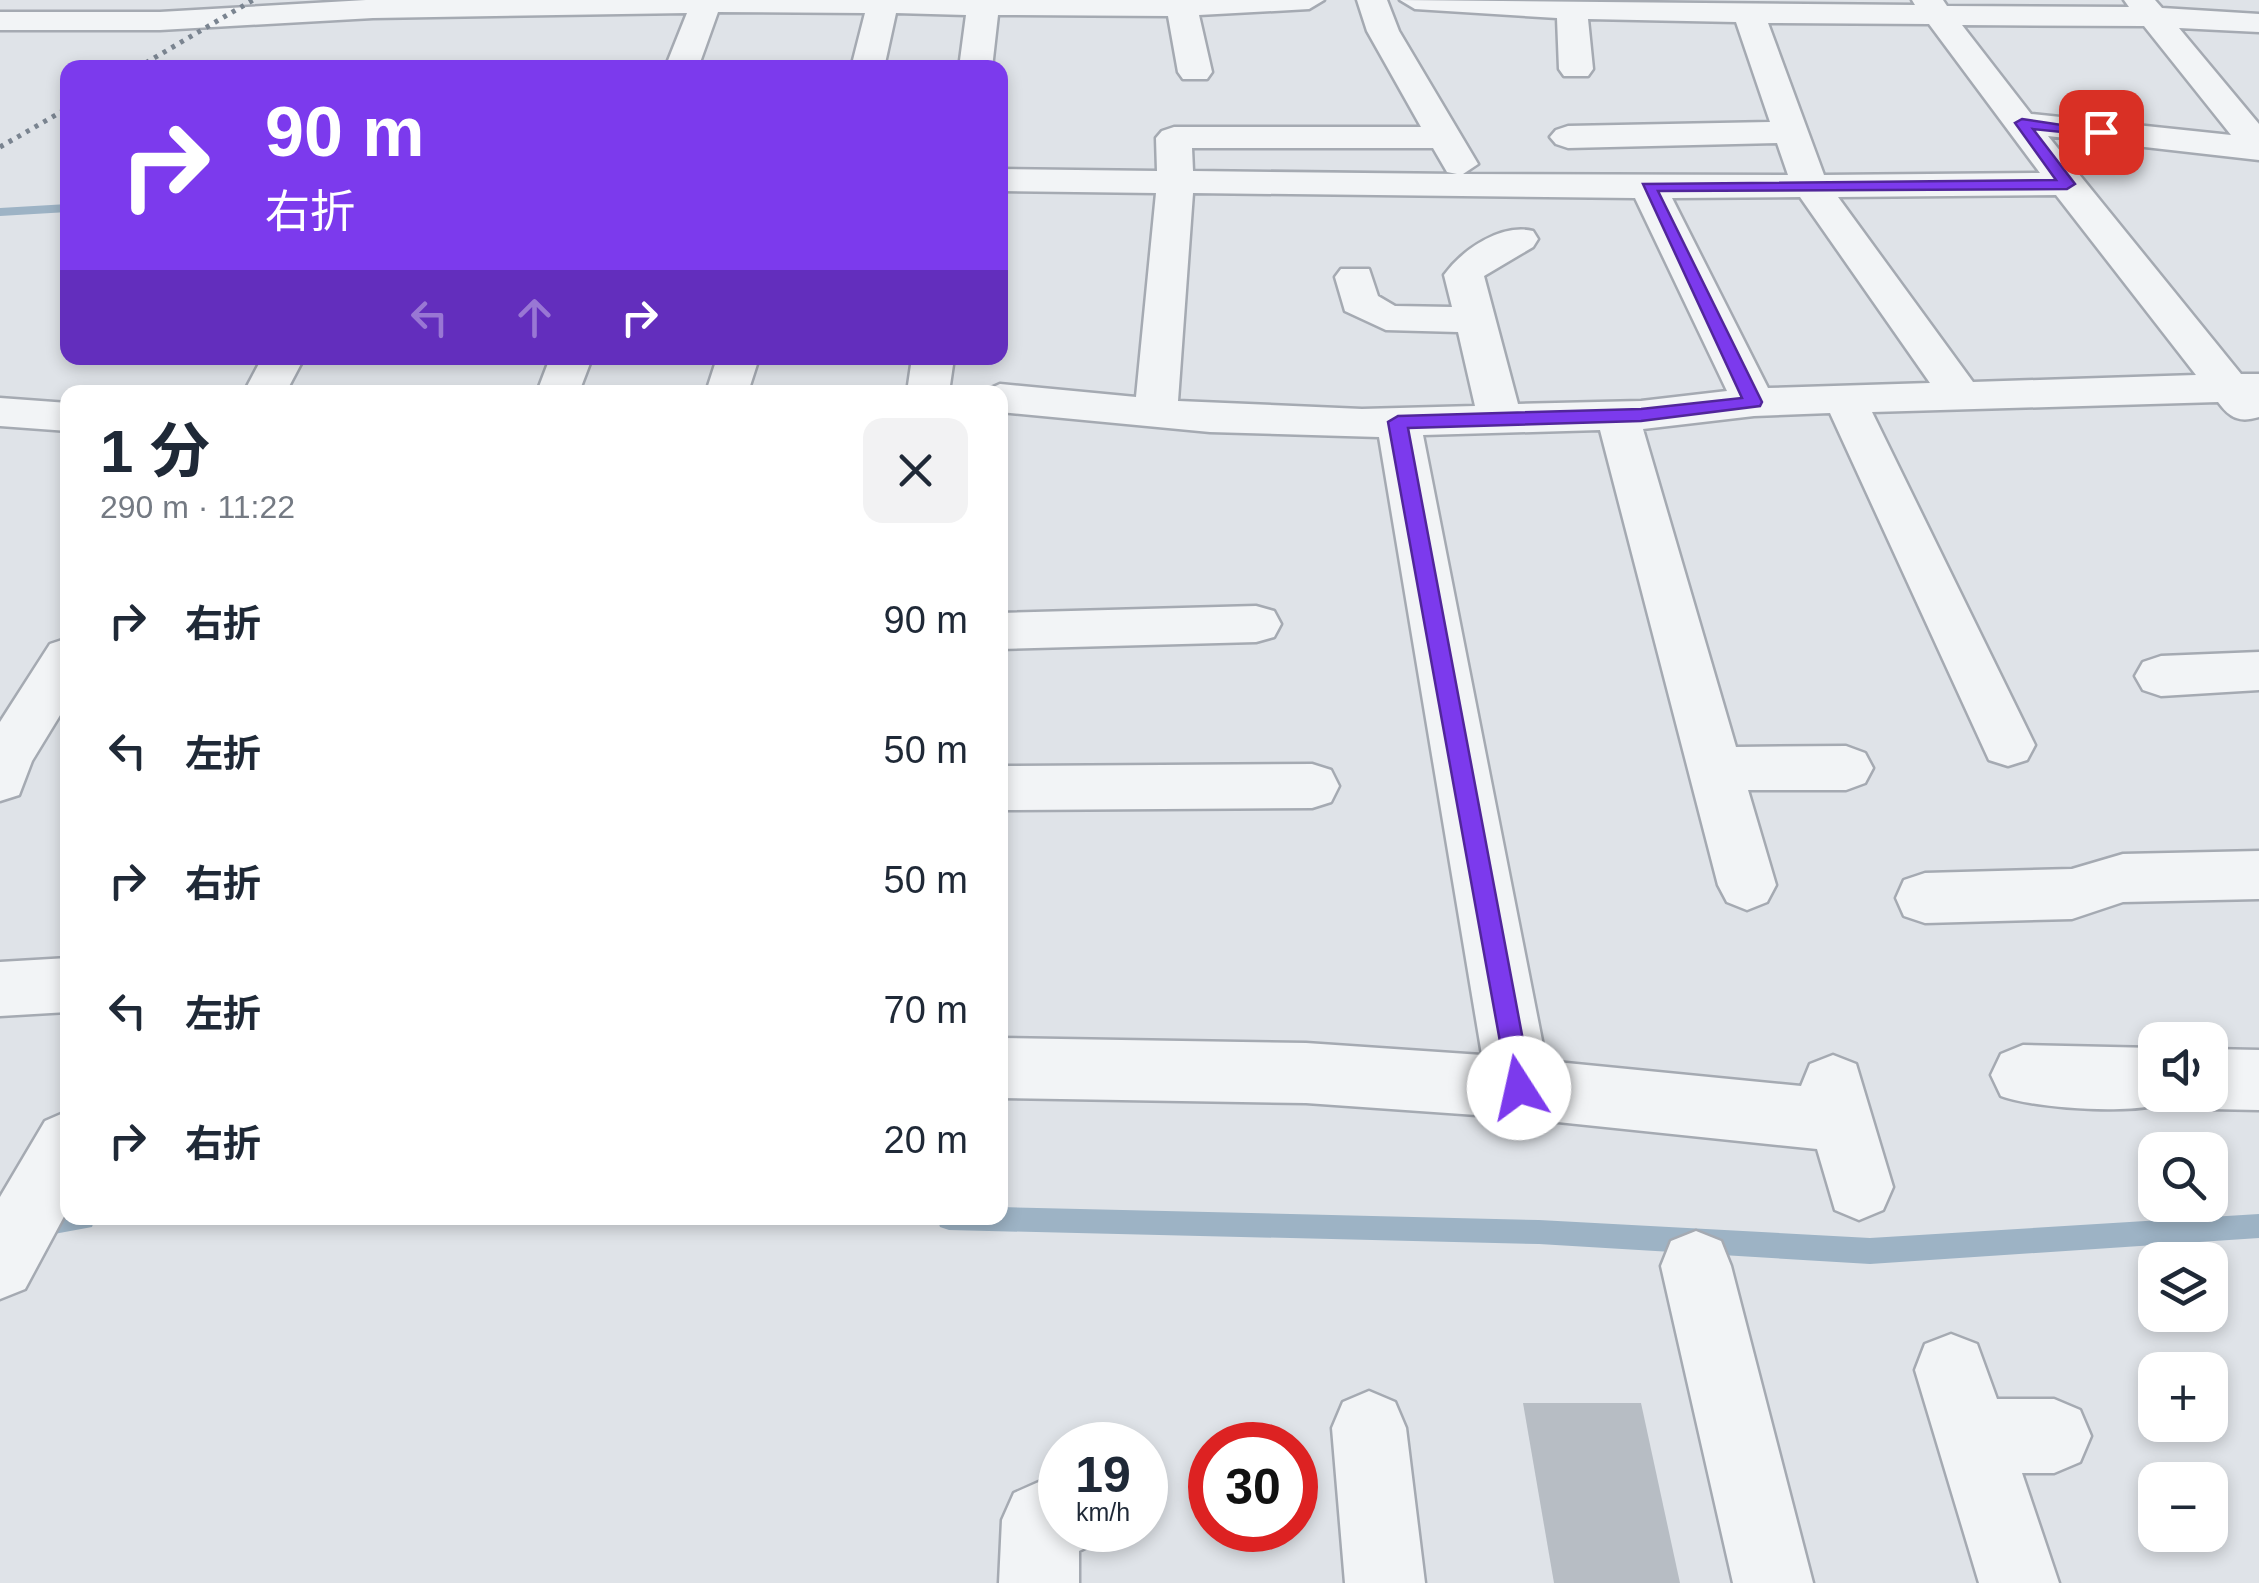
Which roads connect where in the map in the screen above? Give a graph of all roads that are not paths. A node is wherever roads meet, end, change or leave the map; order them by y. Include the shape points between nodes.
1 (225, 0) edge
2 (1310, 0) edge
3 (1372, 0) edge
4 (1414, 0) edge
5 (765, 1) edge
6 (1466, 2) edge
7 (610, 3) edge
8 (471, 4) edge
9 (706, 4) junction
10 (883, 4) junction
11 (995, 4) edge
12 (322, 6) edge
13 (1619, 6) edge
14 (1182, 8) junction
15 (1793, 8) edge
16 (2146, 8) edge
17 (1572, 9) junction
18 (1935, 9) edge
19 (97, 11) edge
20 (1748, 14) junction
21 (190, 19) junction
22 (0, 21) edge
23 (2259, 23) edge
24 (684, 60) edge
25 (870, 60) edge
26 (978, 60) edge
27 (1576, 69) dead end
28 (1195, 72) dead end
29 (2022, 123) junction
30 (1792, 132) junction
31 (1444, 136) junction
32 (1568, 137) dead end
33 (2259, 148) edge
34 (1008, 180) edge
35 (1175, 184) junction
36 (1810, 184) junction
37 (2067, 184) junction
38 (1472, 185) junction
39 (1648, 187) junction
40 (1519, 239) dead end
41 (1355, 277) dead end
42 (1476, 320) junction
43 (2244, 388) edge
44 (1961, 396) junction
45 (1008, 399) edge
46 (1845, 400) junction
47 (1754, 402) junction
48 (0, 412) edge
49 (1156, 412) junction
50 (60, 416) edge
51 (1618, 416) junction
52 (1500, 419) junction
53 (1398, 422) junction
54 (2259, 423) edge
55 (1256, 624) dead end
56 (1008, 631) edge
57 (60, 670) edge
58 (2259, 671) edge
59 (2161, 676) dead end
60 (2008, 745) dead end
61 (1846, 768) dead end
62 (1715, 769) junction
63 (0, 778) edge
64 (1312, 786) dead end
65 (1008, 788) edge
66 (2259, 875) edge
67 (1747, 884) dead end
68 (1925, 898) dead end
69 (60, 985) edge
70 (0, 989) edge
71 (1008, 1068) edge
72 (2023, 1075) dead end
73 (2138, 1078) edge
74 (2228, 1079) edge
75 (2259, 1080) edge
76 (1519, 1088) junction
77 (60, 1156) edge
78 (1860, 1186) dead end
79 (7, 1240) edge
80 (1696, 1266) dead end
81 (1368, 1428) dead end
82 (2054, 1436) dead end
83 (1039, 1552) edge
84 (1038, 1583) edge
85 (1385, 1583) edge
86 (1773, 1583) edge
87 (2018, 1583) edge

1 - 21 street
2 - 14 street
3 - 31 street
4 - 6 street
5 - 9 street
5 - 10 street
6 - 17 street
7 - 8 street
7 - 9 street
8 - 12 street
9 - 24 street
10 - 11 street
10 - 25 street
11 - 14 street
11 - 26 street
12 - 21 street
13 - 17 street
13 - 20 street
14 - 28 street
15 - 18 street
15 - 20 street
16 - 18 street
16 - 23 street
16 - 33 street
17 - 27 street
18 - 29 street
19 - 21 street
19 - 22 street
20 - 30 street
29 - 33 street
29 - 37 street
30 - 32 street
30 - 36 street
31 - 35 street via 1174,138
31 - 38 street
34 - 35 street
35 - 38 street
35 - 49 street
36 - 37 street
36 - 39 street
36 - 44 street
37 - 43 street
38 - 39 street
39 - 47 street
40 - 42 street via 1464,275
41 - 42 street via 1359,302 1386,318
42 - 52 street
43 - 44 street
43 - 54 street
44 - 46 street
45 - 49 street
46 - 47 street
46 - 60 street
47 - 51 street
48 - 50 street
49 - 53 street
51 - 52 street
51 - 62 street
52 - 53 street
53 - 76 street
55 - 56 street
57 - 63 street
58 - 59 street
61 - 62 street
62 - 67 street
64 - 65 street
66 - 68 street via 2123,878 2072,894
69 - 70 street
71 - 76 street via 1306,1073
72 - 73 street
74 - 75 street
76 - 78 street via 1837,1102
77 - 79 street
80 - 86 street
81 - 85 street
82 - 87 street via 1961,1403
83 - 84 street

